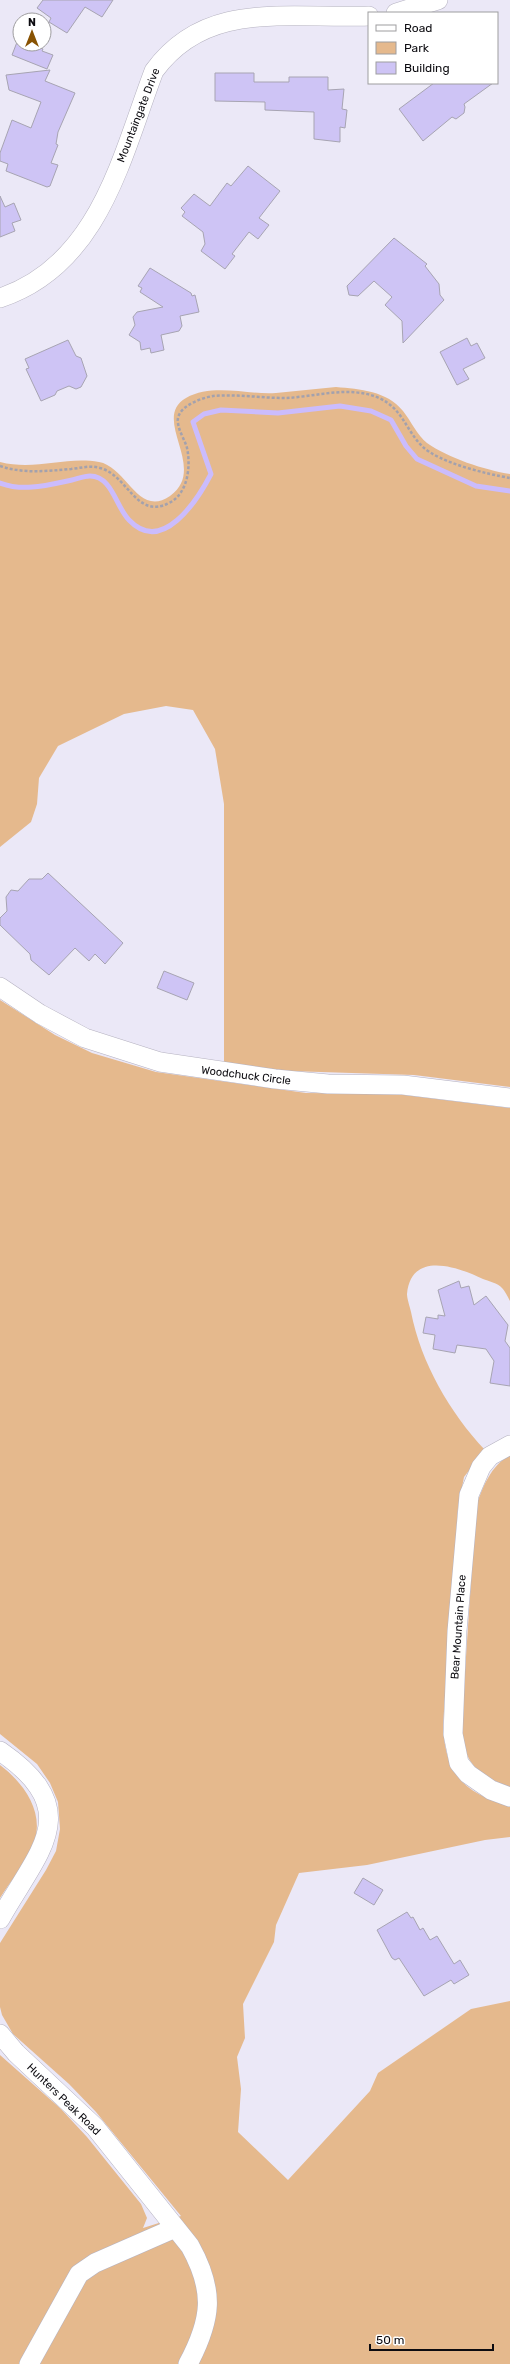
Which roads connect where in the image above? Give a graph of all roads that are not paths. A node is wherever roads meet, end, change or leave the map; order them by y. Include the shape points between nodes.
1 (438, 0) edge
2 (399, 12) edge
3 (368, 16) edge
4 (0, 298) edge
5 (0, 987) edge
6 (510, 1098) edge
7 (510, 1445) edge
8 (0, 1751) edge
9 (510, 1797) edge
10 (0, 1919) edge
11 (0, 2034) edge
12 (175, 2228) junction
13 (29, 2364) edge
14 (188, 2364) edge

1 - 2 street
3 - 4 street, Mountaingate Drive via 329,16 252,8 213,15 183,32 154,71 105,200 85,234 73,250 44,278
5 - 6 street, Woodchuck Circle via 40,1014 85,1038 160,1062 282,1080 328,1084 403,1085
7 - 9 street, Bear Mountain Place via 490,1456 481,1467 469,1495 458,1624 453,1734 460,1763 468,1774 491,1790
8 - 10 street via 36,1781 45,1800 48,1831 36,1862
11 - 12 street, Hunters Peak Road via 16,2053 95,2127
12 - 13 street via 95,2263 79,2274
12 - 14 street, Hunters Peak Road via 190,2246 202,2268 207,2286 208,2306 205,2325

